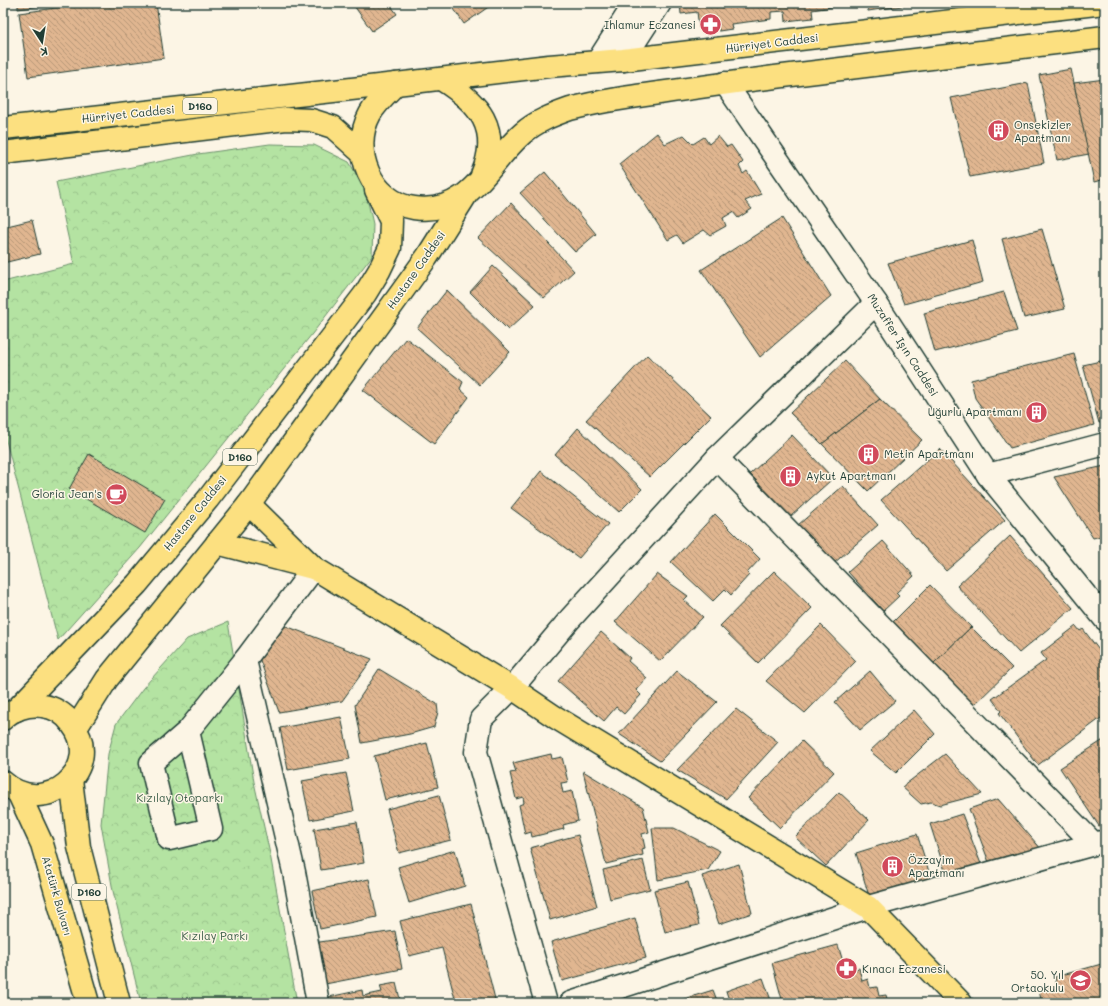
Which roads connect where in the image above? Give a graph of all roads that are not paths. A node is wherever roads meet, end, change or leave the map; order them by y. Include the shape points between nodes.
1 (635, 3) edge
2 (660, 3) edge
3 (1104, 3) edge
4 (1105, 37) edge
5 (624, 60) junction
6 (598, 61) junction
7 (441, 79) junction
8 (725, 83) junction
9 (396, 84) junction
10 (3, 128) edge
11 (3, 153) edge
12 (365, 163) junction
13 (473, 187) junction
14 (876, 303) junction
15 (1105, 444) edge
16 (717, 458) junction
17 (988, 475) junction
18 (249, 504) junction
19 (217, 543) junction
20 (314, 568) junction
21 (1105, 620) edge
22 (245, 660) junction
23 (512, 688) junction
24 (9, 714) edge
25 (76, 728) junction
26 (188, 731) dead end
27 (71, 779) junction
28 (10, 787) edge
29 (1099, 842) edge
30 (868, 908) junction
31 (88, 1003) edge
32 (119, 1003) edge
33 (318, 1003) edge
34 (546, 1003) edge
35 (571, 1003) edge
36 (961, 1003) edge

1 - 6 street
2 - 5 street
3 - 5 main road, Hürriyet Caddesi
4 - 8 main road, Hürriyet Caddesi
5 - 6 main road, Hürriyet Caddesi
6 - 7 main road, Hürriyet Caddesi
7 - 9 main road, Hürriyet Caddesi / D160
7 - 13 main road, D160 via 475,104 485,121 490,141 488,161
8 - 13 main road, Hürriyet Caddesi via 606,100 542,119 522,134
8 - 14 street, Muzaffer Işın Caddesi
9 - 10 main road, Hürriyet Caddesi / D160
9 - 12 main road, D160 via 370,113 362,132
11 - 12 main road, Hürriyet Caddesi / D160 via 286,119 311,120 333,127
12 - 13 main road, Hürriyet Caddesi / D160 via 378,189 394,201 412,208 431,209 450,204
12 - 24 main road, Hastane Caddesi / D160 via 391,221 390,248 365,294 208,499 142,578
13 - 18 main road, Hastane Caddesi / D160 via 427,257
14 - 16 street
14 - 17 street, Muzaffer Işın Caddesi
15 - 17 street
16 - 23 street via 570,619
16 - 29 street
17 - 21 street, Muzaffer Işın Caddesi
18 - 19 main road, Hastane Caddesi / D160
18 - 20 main road
19 - 20 main road
19 - 25 main road, Hastane Caddesi / D160 via 107,679
20 - 22 street
20 - 23 main road
22 - 26 street
22 - 33 street via 294,872
23 - 30 main road via 555,717
23 - 34 street via 481,718 476,752
24 - 25 main road, D160 via 26,706 50,707 69,719
25 - 27 main road, D160 via 82,754
27 - 28 main road, D160 via 49,794 36,796
27 - 32 main road, D160 via 79,847
28 - 31 main road, Atatürk Bulvarı / D160 via 42,844
29 - 30 street
30 - 35 street
30 - 36 main road

